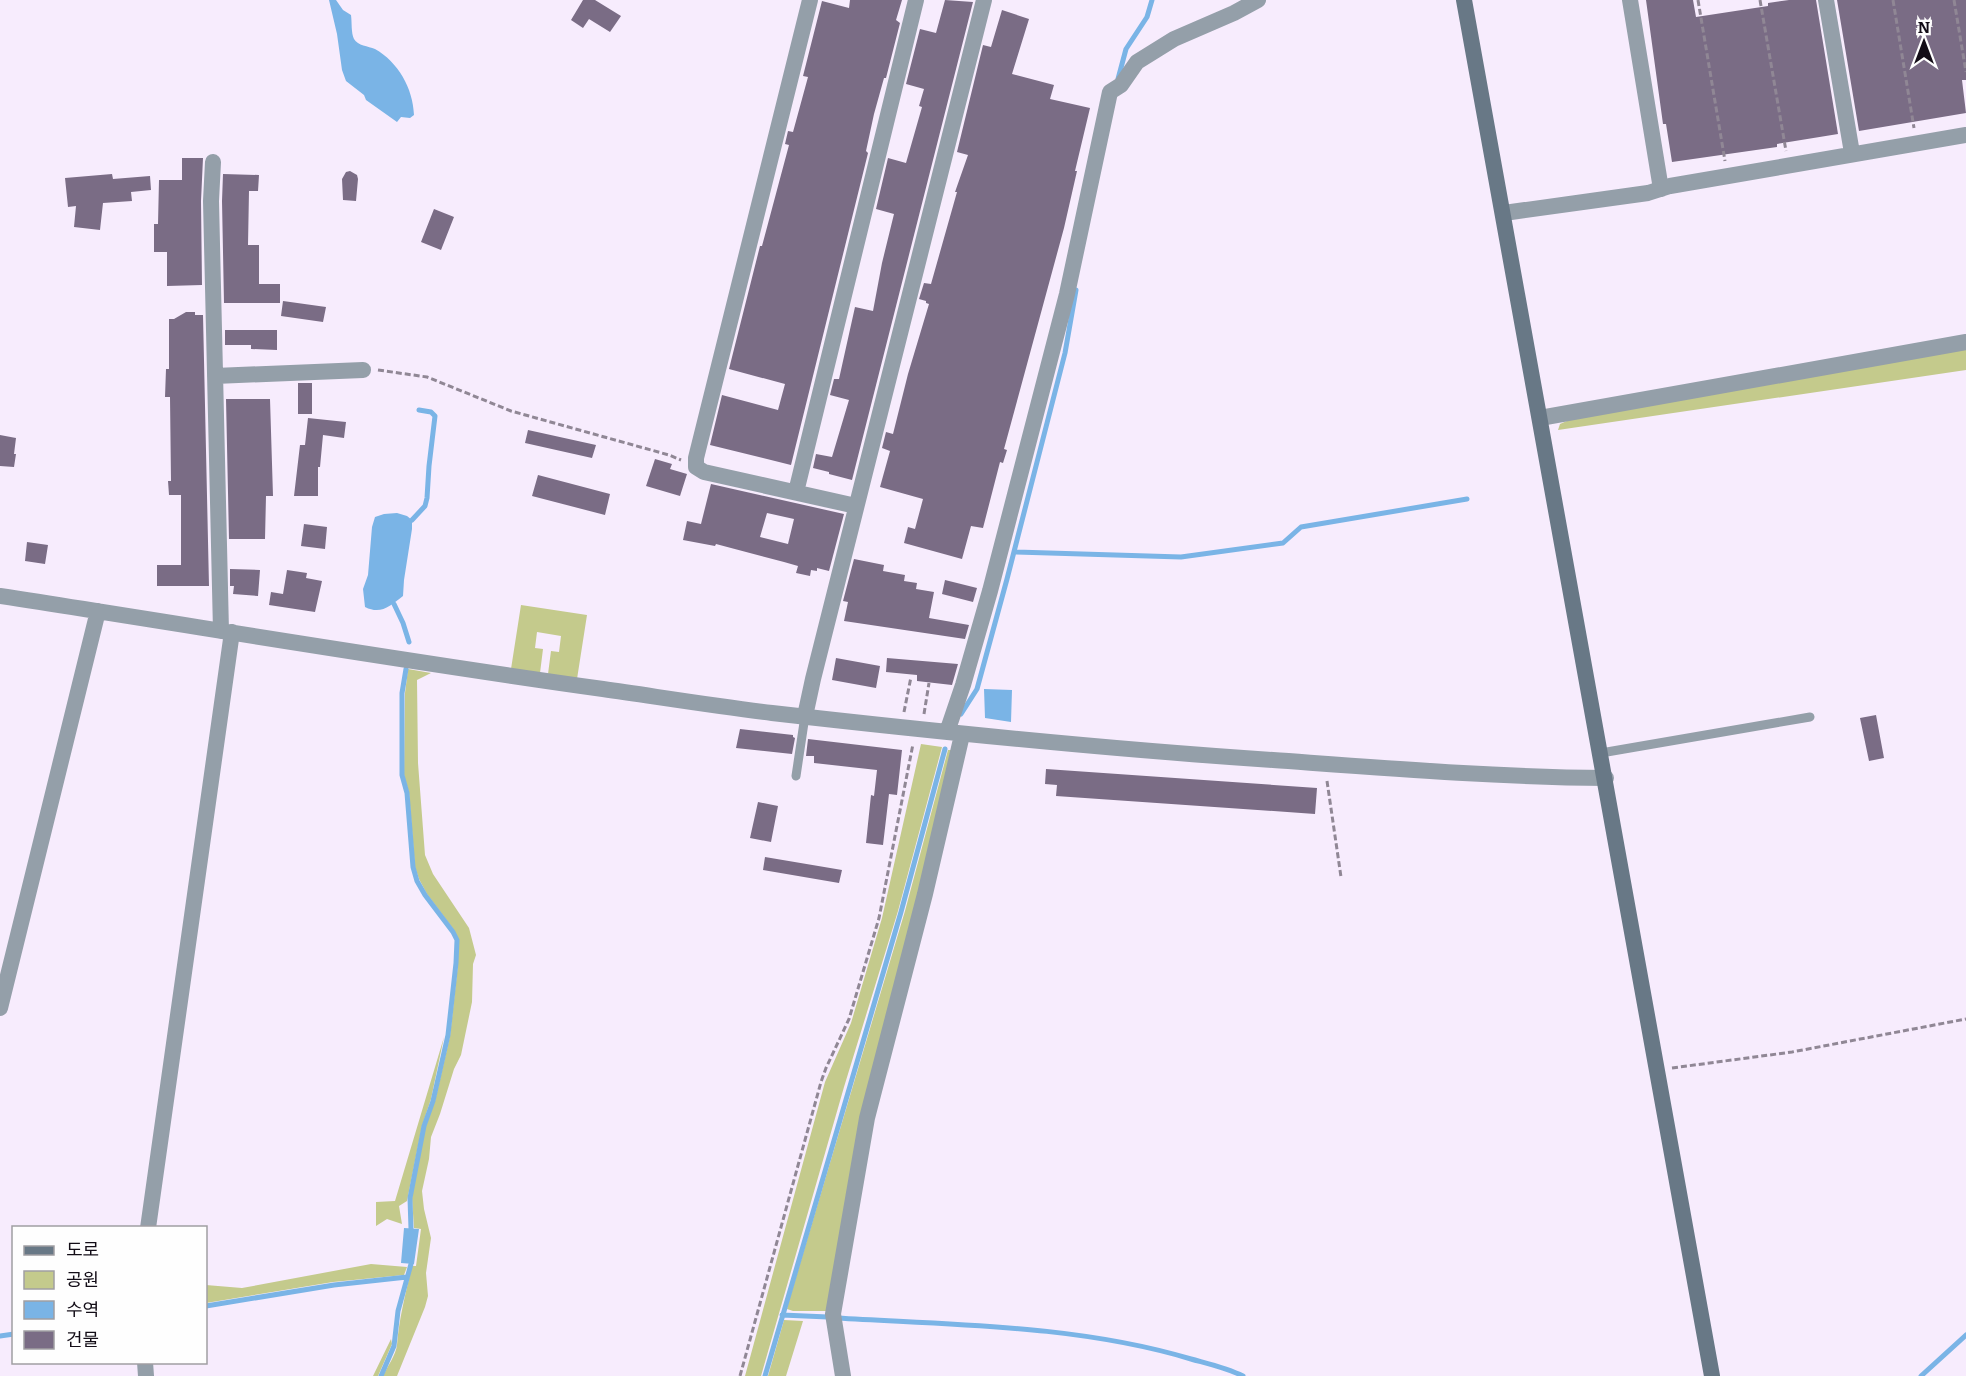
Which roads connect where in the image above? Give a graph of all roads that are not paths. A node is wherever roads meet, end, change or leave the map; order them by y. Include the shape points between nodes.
1 (810, 0) edge
2 (916, 0) edge
3 (984, 0) edge
4 (1257, 0) edge
5 (1464, 0) edge
6 (1630, 0) edge
7 (1826, 0) edge
8 (1966, 135) edge
9 (1852, 153) junction
10 (213, 162) dead end
11 (1661, 189) junction
12 (1504, 213) junction
13 (1966, 342) edge
14 (363, 370) road end
15 (215, 375) junction
16 (1540, 418) junction
17 (796, 492) junction
18 (856, 506) junction
19 (0, 596) edge
20 (98, 611) junction
21 (227, 632) junction
22 (805, 716) junction
23 (1810, 717) dead end
24 (955, 733) junction
25 (1601, 753) junction
26 (796, 776) dead end
27 (1606, 778) junction
28 (0, 1008) edge
29 (148, 1226) edge
30 (843, 1376) edge
31 (1712, 1376) edge

1 - 17 street via 696,458 696,467 704,472
2 - 17 street
3 - 18 street
4 - 24 street via 1174,39 1137,62 1121,85 1110,92 1067,294 963,685
5 - 12 main road
6 - 11 street
7 - 9 street
8 - 9 street
9 - 11 street
10 - 15 street
11 - 12 street
12 - 16 main road
13 - 16 street
14 - 15 street
15 - 21 street
16 - 25 main road
17 - 18 street
18 - 22 street
19 - 20 street
20 - 21 street
20 - 28 street
21 - 22 street
21 - 29 street
22 - 24 street
22 - 26 lane
23 - 25 lane
24 - 27 street via 1325,764
24 - 30 street via 925,894 867,1118 834,1314
25 - 27 main road
27 - 31 main road

